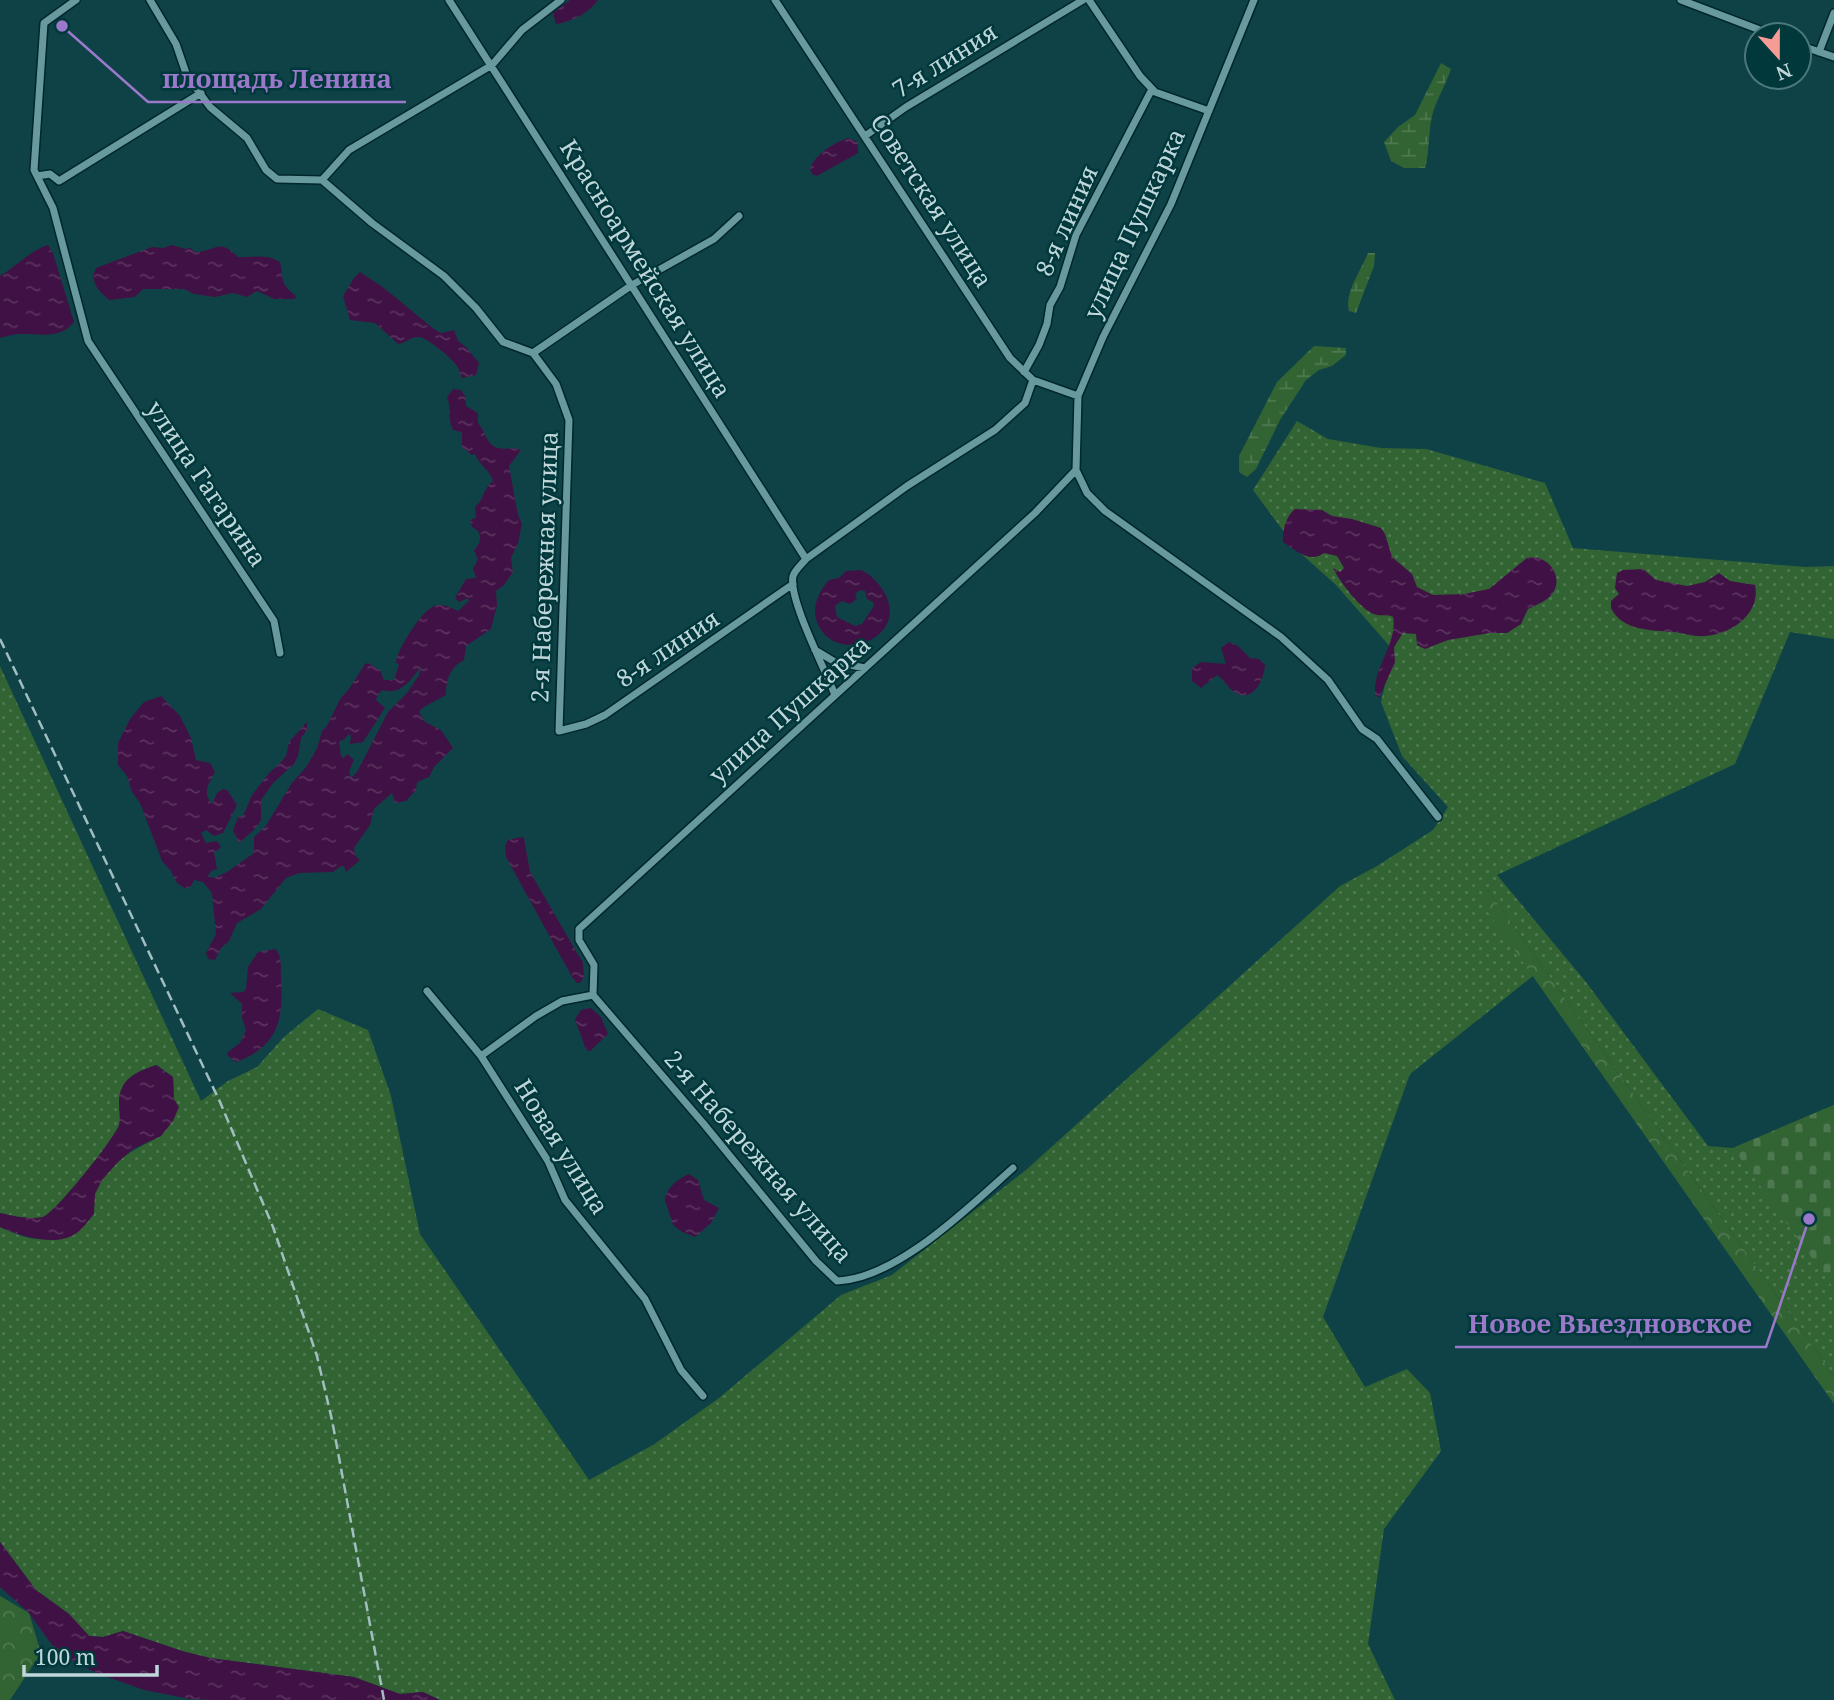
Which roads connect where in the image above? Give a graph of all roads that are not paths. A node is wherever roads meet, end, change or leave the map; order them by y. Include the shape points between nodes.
1 (76, 0) edge
2 (150, 0) edge
3 (449, 0) edge
4 (561, 0) edge
5 (775, 0) edge
6 (1083, 0) edge
7 (1089, 0) edge
8 (1254, 0) edge
9 (1681, 0) edge
10 (1834, 13) edge
11 (1743, 24) edge
12 (1813, 50) edge
13 (1819, 52) junction
14 (1834, 58) edge
15 (492, 65) junction
16 (1153, 89) junction
17 (201, 93) junction
18 (1209, 111) junction
19 (865, 136) junction
20 (37, 176) junction
21 (322, 180) junction
22 (739, 216) dead end
23 (632, 285) junction
24 (533, 353) junction
25 (1024, 372) junction
26 (1033, 380) junction
27 (1078, 396) junction
28 (1076, 470) junction
29 (806, 559) junction
30 (793, 584) junction
31 (814, 650) junction
32 (280, 653) dead end
33 (865, 668) junction
34 (835, 695) junction
35 (559, 731) joint
36 (1438, 817) dead end
37 (427, 992) dead end
38 (593, 995) junction
39 (481, 1056) junction
40 (1013, 1168) dead end
41 (703, 1396) dead end

1 - 20 street via 44,23
2 - 17 street via 176,44 187,76
3 - 15 street, Красноармейская улица
4 - 15 street via 522,30
5 - 19 street, Советская улица
6 - 19 street, 7-я линия
7 - 16 street
8 - 18 street, улица Пушкарка
9 - 11 street
10 - 13 street
12 - 13 street
13 - 14 street
15 - 21 street via 349,150
15 - 23 street, Красноармейская улица
16 - 18 street
16 - 25 street, 8-я линия via 1076,235 1047,324
17 - 20 street via 59,181 50,174
17 - 21 street via 210,107 247,138 266,170 277,178
18 - 27 street, улица Пушкарка via 1171,204
19 - 25 street, Советская улица via 1010,358
20 - 32 street, улица Гагарина via 53,208 88,341 274,621
21 - 24 street via 444,276 503,342
22 - 23 street via 714,239
23 - 24 street
23 - 29 street, Красноармейская улица
24 - 35 street, 2-я Набережная улица via 556,384 569,420
25 - 26 street, Советская улица
26 - 27 street, Советская улица
26 - 29 street via 1025,403 995,430
27 - 28 street, улица Пушкарка
28 - 33 street, улица Пушкарка
28 - 36 street via 1087,493 1105,512 1281,637 1328,680 1362,730 1377,738
29 - 30 street via 794,574
30 - 31 street
30 - 35 street, 8-я линия via 605,715
31 - 33 street via 835,662
31 - 34 street
33 - 34 street, улица Пушкарка
34 - 38 street, улица Пушкарка via 579,929 579,940 594,965
37 - 39 street, Новая улица
38 - 39 street via 562,1001
38 - 40 street, 2-я Набережная улица via 837,1281 852,1281 919,1246
39 - 41 street, Новая улица via 548,1161 565,1200 645,1299 681,1370

